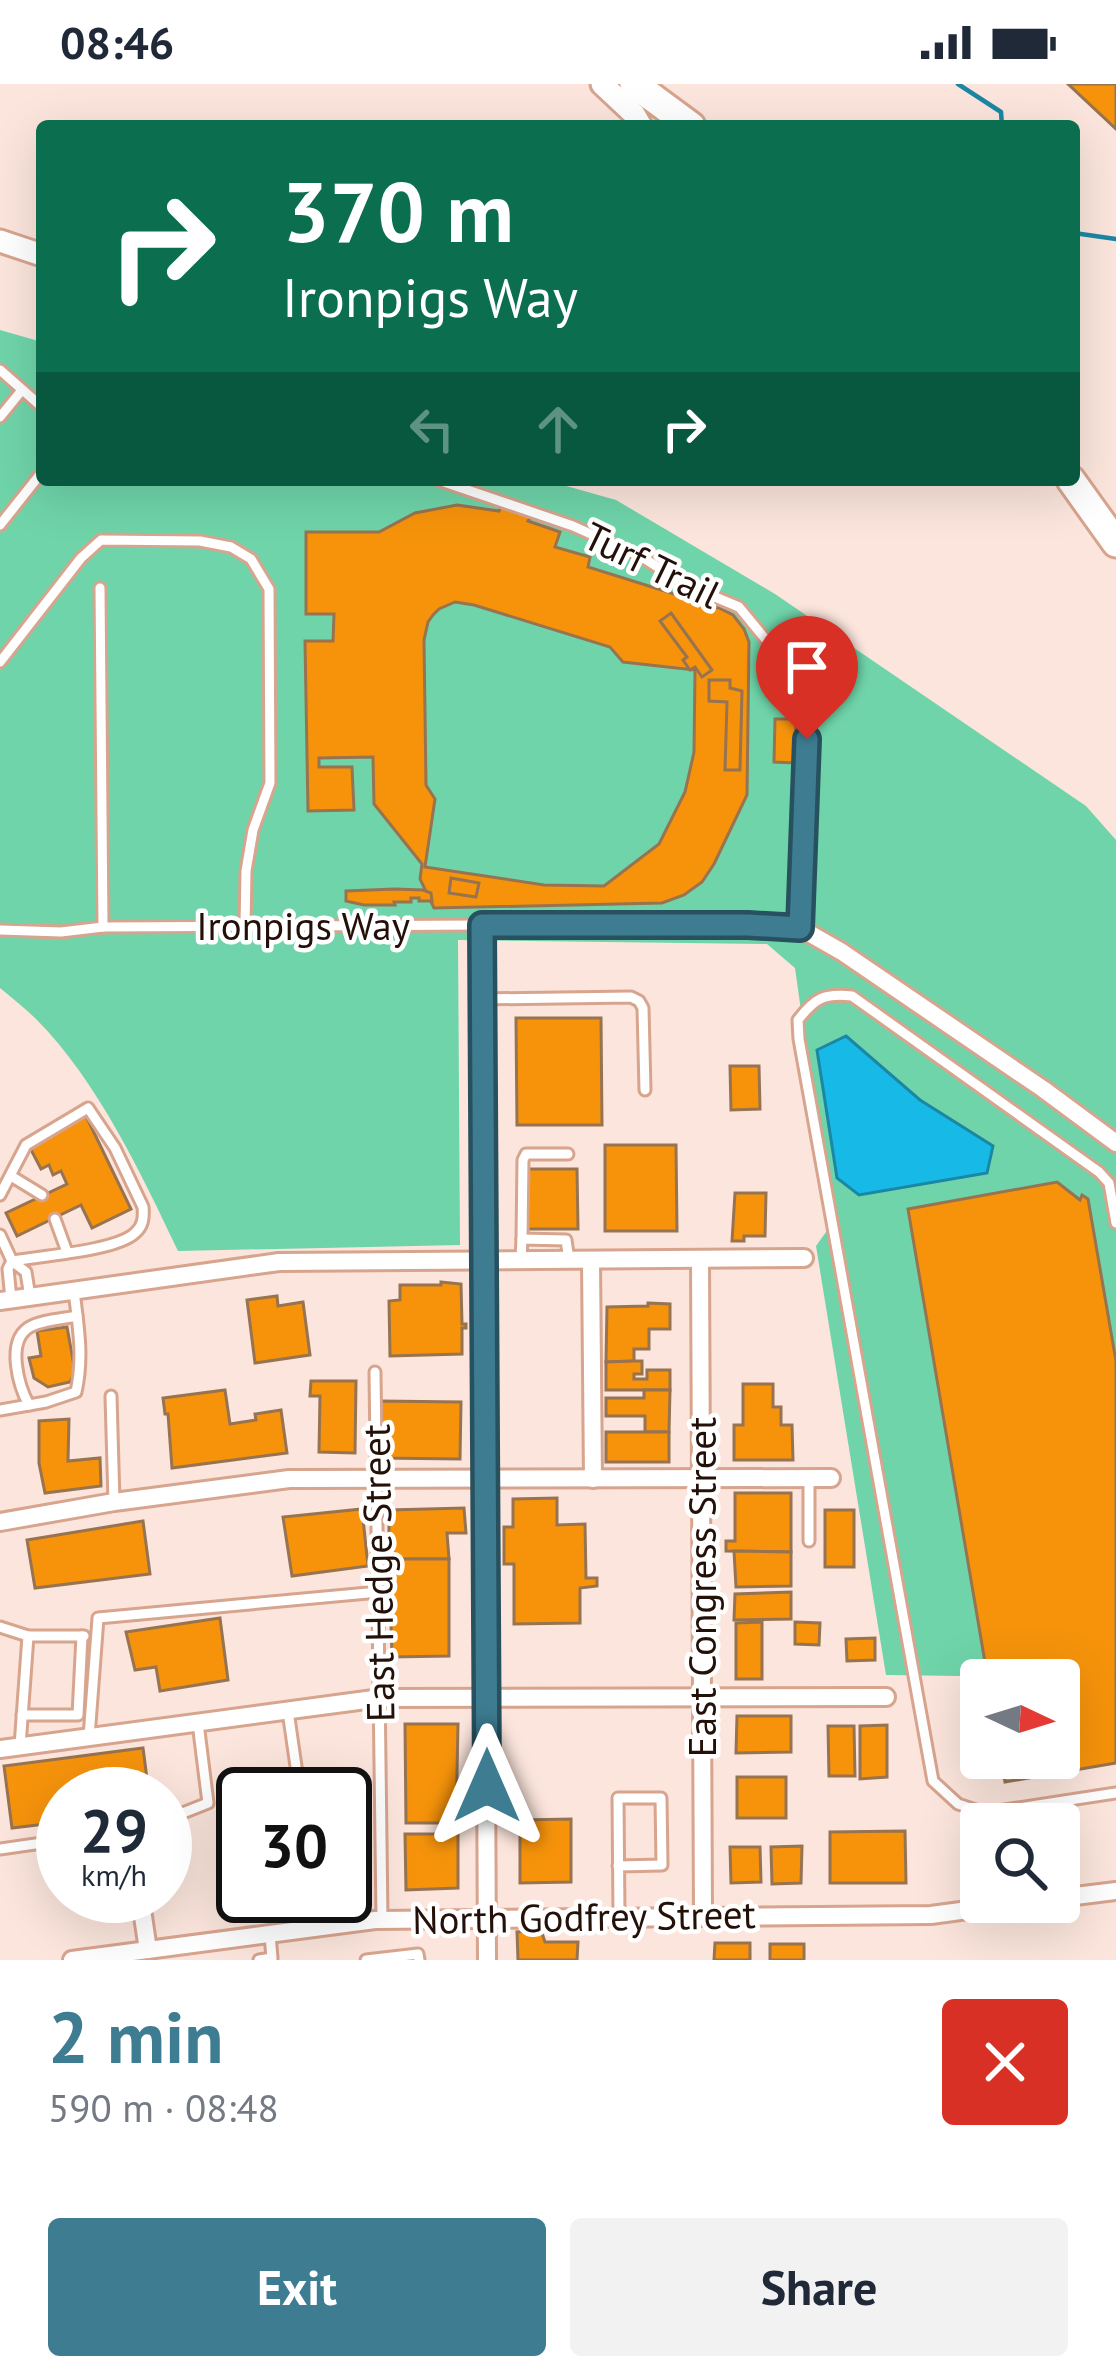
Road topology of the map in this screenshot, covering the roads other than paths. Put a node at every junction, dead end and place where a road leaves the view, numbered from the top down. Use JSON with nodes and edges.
{"nodes":[{"id":1,"x":602,"y":84,"type":"edge"},
{"id":2,"x":634,"y":84,"type":"edge"},
{"id":3,"x":638,"y":120,"type":"edge"},
{"id":4,"x":683,"y":120,"type":"edge"},
{"id":5,"x":0,"y":242,"type":"edge"},
{"id":6,"x":36,"y":253,"type":"edge"},
{"id":7,"x":0,"y":370,"type":"edge"},
{"id":8,"x":22,"y":390,"type":"junction"},
{"id":9,"x":36,"y":402,"type":"edge"},
{"id":10,"x":0,"y":416,"type":"edge"},
{"id":11,"x":36,"y":480,"type":"edge"},
{"id":12,"x":456,"y":486,"type":"edge"},
{"id":13,"x":1075,"y":486,"type":"edge"},
{"id":14,"x":0,"y":525,"type":"edge"},
{"id":15,"x":1116,"y":543,"type":"edge"},
{"id":16,"x":100,"y":588,"type":"dead end"},
{"id":17,"x":0,"y":662,"type":"edge"},
{"id":18,"x":482,"y":925,"type":"junction"},
{"id":19,"x":245,"y":926,"type":"junction"},
{"id":20,"x":104,"y":927,"type":"junction"},
{"id":21,"x":800,"y":928,"type":"junction"},
{"id":22,"x":0,"y":930,"type":"edge"},
{"id":23,"x":481,"y":999,"type":"junction"},
{"id":24,"x":645,"y":1090,"type":"dead end"},
{"id":25,"x":1116,"y":1143,"type":"edge"},
{"id":26,"x":568,"y":1154,"type":"dead end"},
{"id":27,"x":11,"y":1176,"type":"junction"},
{"id":28,"x":0,"y":1195,"type":"edge"},
{"id":29,"x":42,"y":1195,"type":"dead end"},
{"id":30,"x":55,"y":1219,"type":"dead end"},
{"id":31,"x":1116,"y":1222,"type":"edge"},
{"id":32,"x":0,"y":1234,"type":"edge"},
{"id":33,"x":522,"y":1238,"type":"junction"},
{"id":34,"x":67,"y":1252,"type":"junction"},
{"id":35,"x":803,"y":1258,"type":"dead end"},
{"id":36,"x":700,"y":1259,"type":"junction"},
{"id":37,"x":521,"y":1260,"type":"junction"},
{"id":38,"x":569,"y":1260,"type":"junction"},
{"id":39,"x":590,"y":1260,"type":"junction"},
{"id":40,"x":12,"y":1261,"type":"junction"},
{"id":41,"x":484,"y":1261,"type":"junction"},
{"id":42,"x":74,"y":1291,"type":"junction"},
{"id":43,"x":14,"y":1299,"type":"edge"},
{"id":44,"x":77,"y":1316,"type":"junction"},
{"id":45,"x":375,"y":1372,"type":"dead end"},
{"id":46,"x":111,"y":1396,"type":"dead end"},
{"id":47,"x":28,"y":1405,"type":"junction"},
{"id":48,"x":0,"y":1410,"type":"edge"},
{"id":49,"x":809,"y":1478,"type":"junction"},
{"id":50,"x":831,"y":1478,"type":"dead end"},
{"id":51,"x":376,"y":1479,"type":"junction"},
{"id":52,"x":486,"y":1479,"type":"junction"},
{"id":53,"x":593,"y":1479,"type":"junction"},
{"id":54,"x":701,"y":1479,"type":"junction"},
{"id":55,"x":114,"y":1502,"type":"junction"},
{"id":56,"x":0,"y":1522,"type":"edge"},
{"id":57,"x":809,"y":1541,"type":"dead end"},
{"id":58,"x":379,"y":1592,"type":"junction"},
{"id":59,"x":0,"y":1628,"type":"edge"},
{"id":60,"x":28,"y":1636,"type":"junction"},
{"id":61,"x":82,"y":1636,"type":"junction"},
{"id":62,"x":95,"y":1636,"type":"junction"},
{"id":63,"x":703,"y":1697,"type":"junction"},
{"id":64,"x":886,"y":1697,"type":"dead end"},
{"id":65,"x":381,"y":1698,"type":"junction"},
{"id":66,"x":486,"y":1698,"type":"junction"},
{"id":67,"x":288,"y":1711,"type":"junction"},
{"id":68,"x":22,"y":1715,"type":"junction"},
{"id":69,"x":198,"y":1723,"type":"junction"},
{"id":70,"x":89,"y":1737,"type":"junction"},
{"id":71,"x":20,"y":1747,"type":"junction"},
{"id":72,"x":0,"y":1749,"type":"edge"},
{"id":73,"x":296,"y":1767,"type":"edge"},
{"id":74,"x":1116,"y":1792,"type":"edge"},
{"id":75,"x":192,"y":1809,"type":"edge"},
{"id":76,"x":36,"y":1844,"type":"edge"},
{"id":77,"x":0,"y":1849,"type":"edge"},
{"id":78,"x":618,"y":1866,"type":"junction"},
{"id":79,"x":1116,"y":1891,"type":"edge"},
{"id":80,"x":1080,"y":1895,"type":"edge"},
{"id":81,"x":960,"y":1911,"type":"edge"},
{"id":82,"x":703,"y":1915,"type":"junction"},
{"id":83,"x":619,"y":1916,"type":"junction"},
{"id":84,"x":487,"y":1918,"type":"junction"},
{"id":85,"x":382,"y":1919,"type":"junction"},
{"id":86,"x":144,"y":1923,"type":"edge"},
{"id":87,"x":315,"y":1923,"type":"edge"},
{"id":88,"x":316,"y":1928,"type":"junction"},
{"id":89,"x":269,"y":1934,"type":"junction"},
{"id":90,"x":148,"y":1950,"type":"junction"},
{"id":91,"x":181,"y":1952,"type":"edge"},
{"id":92,"x":102,"y":1958,"type":"edge"},
{"id":93,"x":273,"y":1959,"type":"edge"},
{"id":94,"x":72,"y":1960,"type":"edge"},
{"id":95,"x":259,"y":1960,"type":"edge"},
{"id":96,"x":366,"y":1960,"type":"edge"},
{"id":97,"x":418,"y":1960,"type":"edge"},
{"id":98,"x":487,"y":1960,"type":"edge"}],
"edges":[{"from":1,"to":3,"type":"street"},
{"from":2,"to":4,"type":"main road"},
{"from":5,"to":6,"type":"street"},
{"from":7,"to":8,"type":"lane"},
{"from":8,"to":9,"type":"lane"},
{"from":8,"to":10,"type":"lane"},
{"from":11,"to":14,"type":"lane"},
{"from":12,"to":21,"type":"lane","name":"Turf Trail"},
{"from":13,"to":15,"type":"main road"},
{"from":16,"to":20,"type":"lane"},
{"from":17,"to":19,"type":"lane"},
{"from":18,"to":19,"type":"lane","name":"Ironpigs Way"},
{"from":18,"to":21,"type":"street","name":"Ironpigs Way"},
{"from":18,"to":23,"type":"street"},
{"from":19,"to":20,"type":"lane","name":"Ironpigs Way"},
{"from":20,"to":22,"type":"lane","name":"Ironpigs Way"},
{"from":21,"to":25,"type":"street","name":"Ironpigs Way"},
{"from":23,"to":24,"type":"lane"},
{"from":23,"to":41,"type":"street"},
{"from":26,"to":33,"type":"lane"},
{"from":27,"to":28,"type":"lane"},
{"from":27,"to":29,"type":"lane"},
{"from":27,"to":34,"type":"lane"},
{"from":30,"to":34,"type":"lane"},
{"from":31,"to":74,"type":"lane"},
{"from":32,"to":40,"type":"lane"},
{"from":33,"to":37,"type":"lane"},
{"from":33,"to":38,"type":"lane"},
{"from":34,"to":40,"type":"lane"},
{"from":35,"to":36,"type":"street"},
{"from":36,"to":39,"type":"street"},
{"from":36,"to":54,"type":"street","name":"East Congress Street"},
{"from":37,"to":38,"type":"street"},
{"from":37,"to":41,"type":"street"},
{"from":38,"to":39,"type":"street"},
{"from":39,"to":53,"type":"street"},
{"from":40,"to":43,"type":"lane"},
{"from":40,"to":43,"type":"lane"},
{"from":41,"to":42,"type":"street"},
{"from":41,"to":52,"type":"street"},
{"from":42,"to":43,"type":"street"},
{"from":42,"to":44,"type":"lane"},
{"from":44,"to":47,"type":"lane"},
{"from":44,"to":47,"type":"lane"},
{"from":45,"to":51,"type":"lane","name":"East Hedge Street"},
{"from":46,"to":55,"type":"lane"},
{"from":47,"to":48,"type":"lane"},
{"from":49,"to":50,"type":"street"},
{"from":49,"to":54,"type":"street"},
{"from":49,"to":57,"type":"lane"},
{"from":51,"to":52,"type":"street"},
{"from":51,"to":55,"type":"street"},
{"from":51,"to":58,"type":"lane","name":"East Hedge Street"},
{"from":52,"to":53,"type":"street"},
{"from":52,"to":66,"type":"street"},
{"from":53,"to":54,"type":"street"},
{"from":54,"to":63,"type":"street","name":"East Congress Street"},
{"from":55,"to":56,"type":"street"},
{"from":58,"to":62,"type":"lane"},
{"from":58,"to":65,"type":"lane","name":"East Hedge Street"},
{"from":59,"to":60,"type":"lane"},
{"from":60,"to":61,"type":"lane"},
{"from":60,"to":68,"type":"lane"},
{"from":61,"to":62,"type":"lane"},
{"from":61,"to":68,"type":"lane"},
{"from":62,"to":70,"type":"lane"},
{"from":63,"to":64,"type":"street"},
{"from":63,"to":66,"type":"street"},
{"from":63,"to":82,"type":"street","name":"East Congress Street"},
{"from":65,"to":66,"type":"street"},
{"from":65,"to":67,"type":"street"},
{"from":65,"to":85,"type":"lane","name":"East Hedge Street"},
{"from":66,"to":84,"type":"street"},
{"from":67,"to":69,"type":"street"},
{"from":67,"to":73,"type":"lane"},
{"from":68,"to":71,"type":"lane"},
{"from":69,"to":70,"type":"street"},
{"from":69,"to":75,"type":"lane"},
{"from":70,"to":71,"type":"street"},
{"from":71,"to":72,"type":"street"},
{"from":76,"to":77,"type":"lane"},
{"from":78,"to":78,"type":"lane"},
{"from":78,"to":83,"type":"lane"},
{"from":79,"to":80,"type":"street"},
{"from":81,"to":82,"type":"street","name":"North Godfrey Street"},
{"from":82,"to":83,"type":"street","name":"North Godfrey Street"},
{"from":83,"to":84,"type":"street","name":"North Godfrey Street"},
{"from":84,"to":85,"type":"street","name":"North Godfrey Street"},
{"from":84,"to":98,"type":"street"},
{"from":85,"to":88,"type":"street","name":"North Godfrey Street"},
{"from":86,"to":90,"type":"street"},
{"from":87,"to":88,"type":"lane"},
{"from":88,"to":89,"type":"street","name":"North Godfrey Street"},
{"from":89,"to":91,"type":"street","name":"North Godfrey Street"},
{"from":89,"to":93,"type":"lane"},
{"from":90,"to":91,"type":"street","name":"North Godfrey Street"},
{"from":90,"to":92,"type":"street","name":"North Godfrey Street"},
{"from":92,"to":94,"type":"street","name":"North Godfrey Street"},
{"from":93,"to":95,"type":"lane"},
{"from":96,"to":97,"type":"lane"}]}
